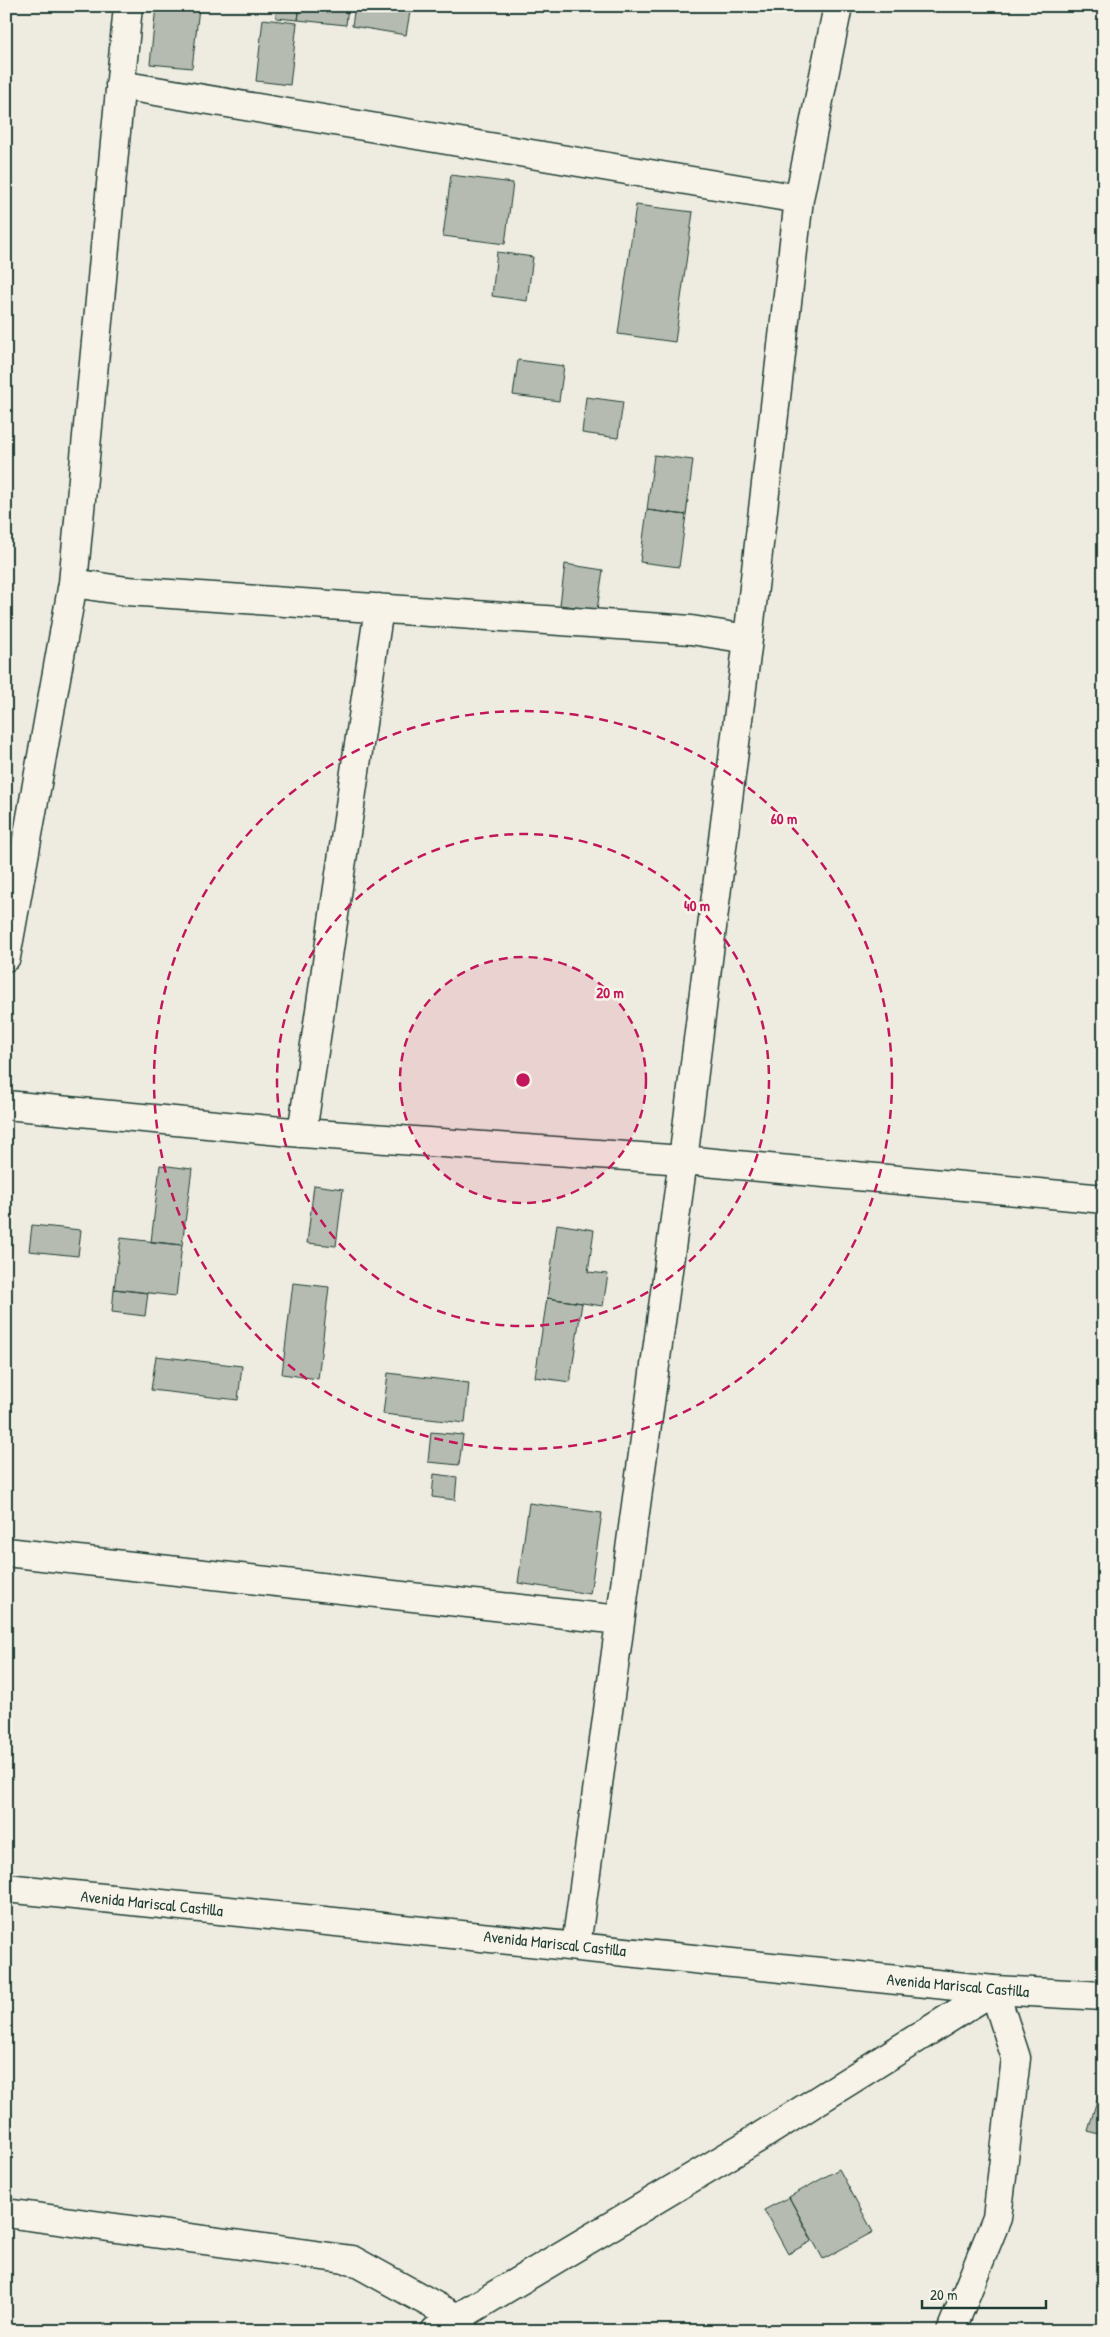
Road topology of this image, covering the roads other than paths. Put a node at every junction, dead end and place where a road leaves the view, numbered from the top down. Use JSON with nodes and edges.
{"nodes":[{"id":1,"x":128,"y":6,"type":"edge"},
{"id":2,"x":838,"y":6,"type":"edge"},
{"id":3,"x":120,"y":84,"type":"junction"},
{"id":4,"x":799,"y":199,"type":"junction"},
{"id":5,"x":73,"y":583,"type":"junction"},
{"id":6,"x":379,"y":608,"type":"junction"},
{"id":7,"x":748,"y":639,"type":"junction"},
{"id":8,"x":6,"y":957,"type":"edge"},
{"id":9,"x":6,"y":1105,"type":"edge"},
{"id":10,"x":302,"y":1133,"type":"junction"},
{"id":11,"x":683,"y":1160,"type":"junction"},
{"id":12,"x":1104,"y":1199,"type":"edge"},
{"id":13,"x":6,"y":1552,"type":"edge"},
{"id":14,"x":620,"y":1620,"type":"junction"},
{"id":15,"x":6,"y":1888,"type":"edge"},
{"id":16,"x":576,"y":1946,"type":"junction"},
{"id":17,"x":994,"y":1990,"type":"junction"},
{"id":18,"x":1104,"y":1996,"type":"edge"},
{"id":19,"x":6,"y":2212,"type":"edge"},
{"id":20,"x":452,"y":2327,"type":"edge"},
{"id":21,"x":951,"y":2331,"type":"edge"}],
"edges":[{"from":1,"to":3,"type":"street"},
{"from":2,"to":4,"type":"street"},
{"from":3,"to":4,"type":"street"},
{"from":3,"to":5,"type":"street"},
{"from":4,"to":7,"type":"street"},
{"from":5,"to":6,"type":"street"},
{"from":5,"to":8,"type":"street"},
{"from":6,"to":7,"type":"street"},
{"from":6,"to":10,"type":"street"},
{"from":7,"to":11,"type":"street"},
{"from":9,"to":10,"type":"street"},
{"from":10,"to":11,"type":"street"},
{"from":11,"to":12,"type":"street"},
{"from":11,"to":14,"type":"street"},
{"from":13,"to":14,"type":"street"},
{"from":14,"to":16,"type":"street"},
{"from":15,"to":16,"type":"street","name":"Avenida Mariscal Castilla"},
{"from":16,"to":17,"type":"street","name":"Avenida Mariscal Castilla"},
{"from":17,"to":18,"type":"street","name":"Avenida Mariscal Castilla"},
{"from":17,"to":20,"type":"street"},
{"from":17,"to":21,"type":"street"},
{"from":19,"to":20,"type":"street"}]}
